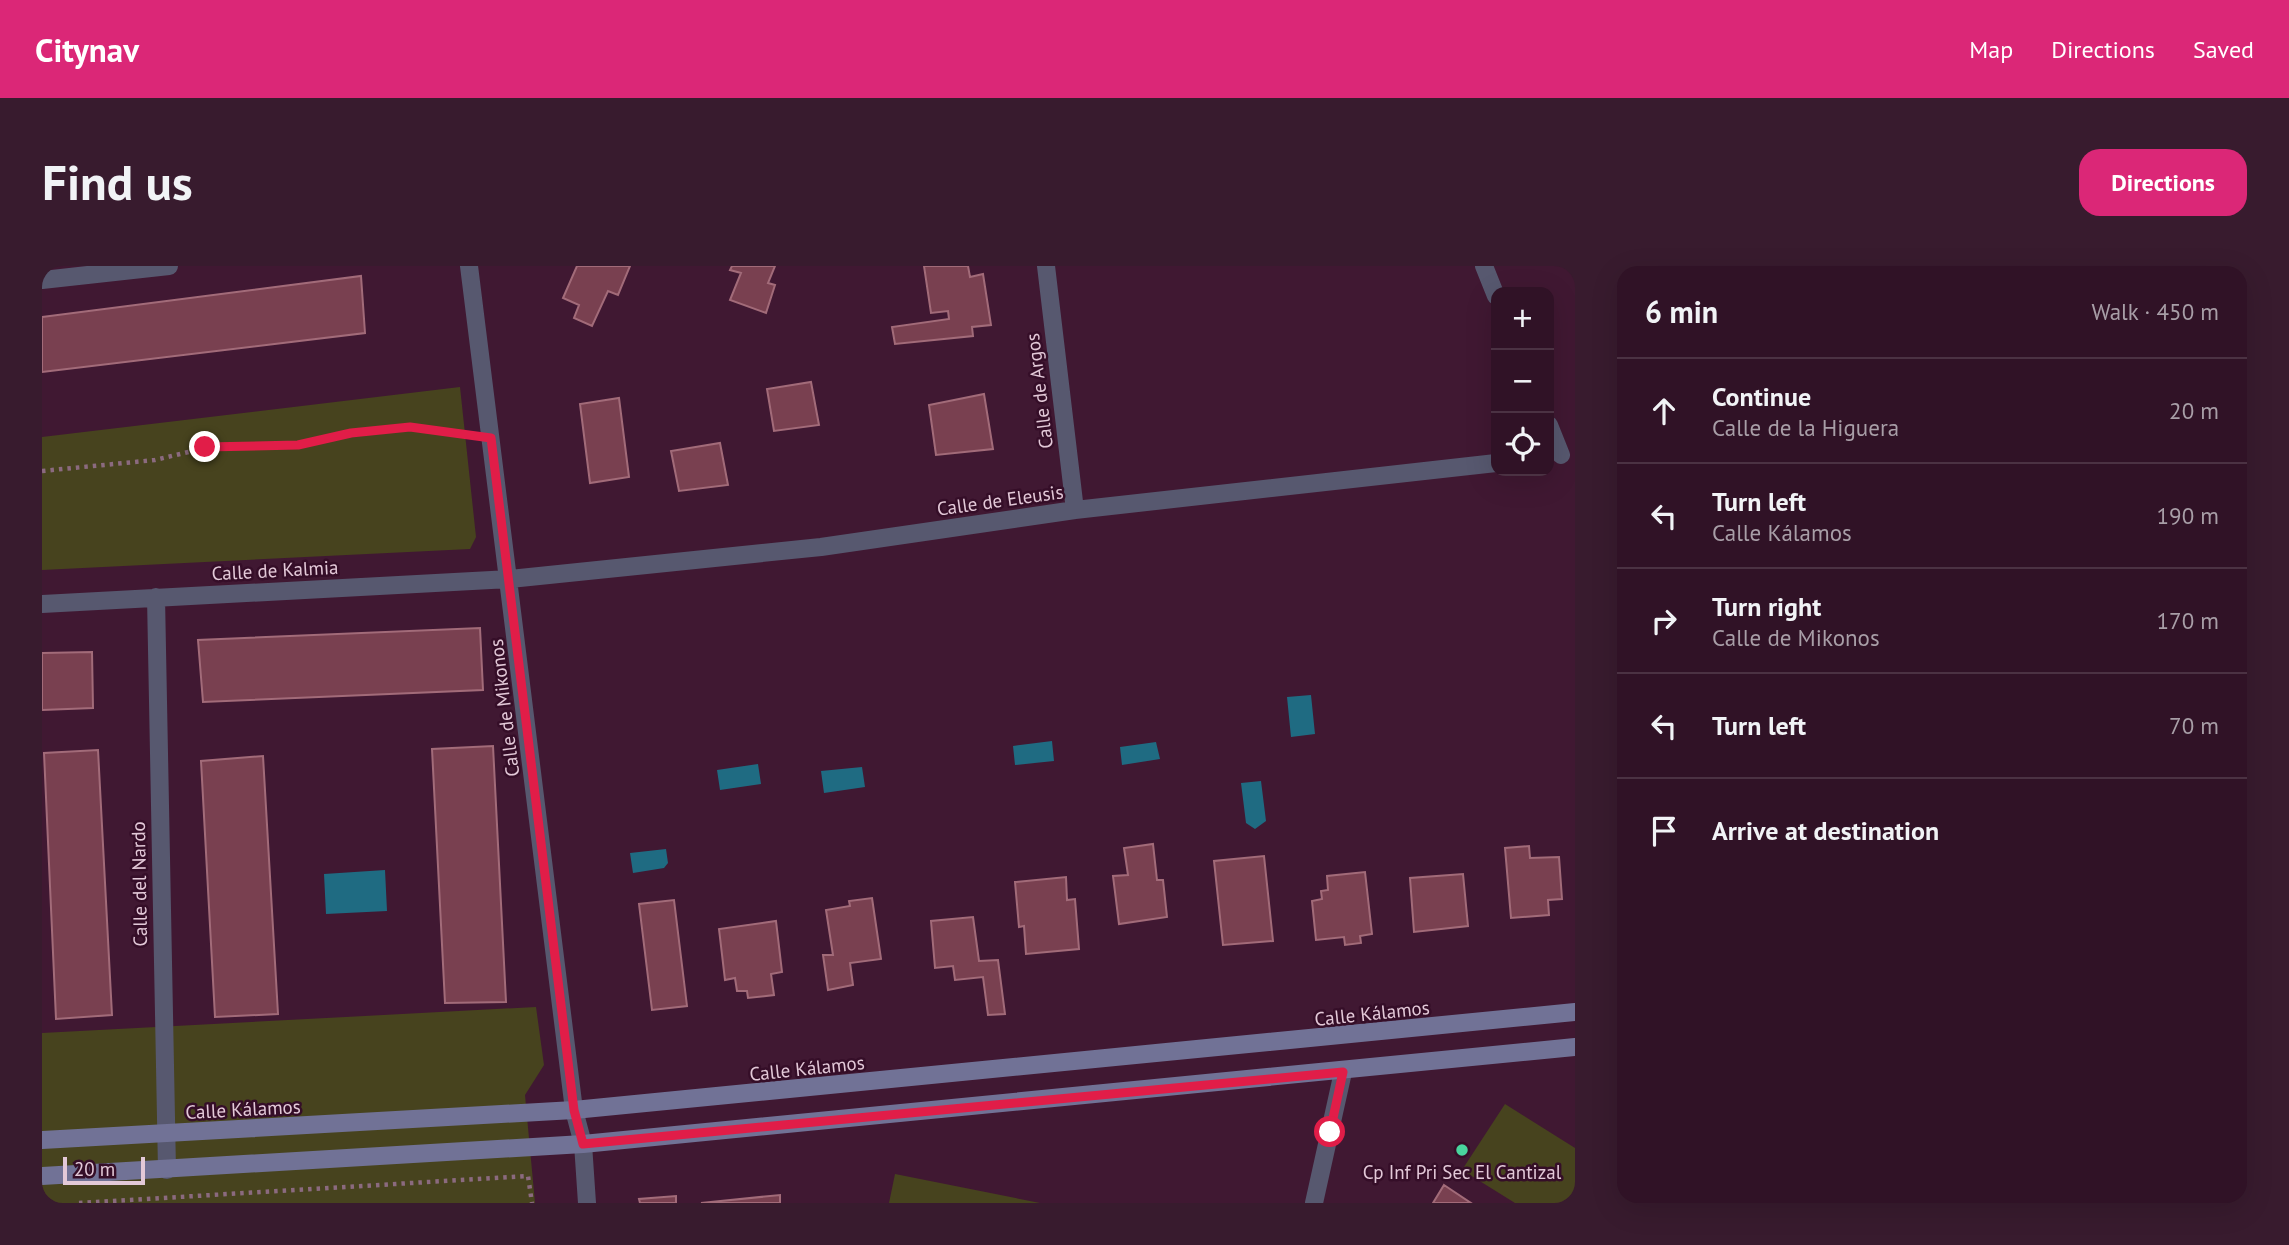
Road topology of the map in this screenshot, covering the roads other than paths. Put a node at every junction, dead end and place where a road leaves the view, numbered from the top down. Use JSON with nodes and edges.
{"nodes":[{"id":1,"x":169,"y":266,"type":"edge"},
{"id":2,"x":468,"y":266,"type":"edge"},
{"id":3,"x":1046,"y":266,"type":"edge"},
{"id":4,"x":1484,"y":266,"type":"edge"},
{"id":5,"x":42,"y":280,"type":"edge"},
{"id":6,"x":1492,"y":287,"type":"edge"},
{"id":7,"x":1554,"y":436,"type":"edge"},
{"id":8,"x":1562,"y":454,"type":"edge"},
{"id":9,"x":1491,"y":464,"type":"edge"},
{"id":10,"x":1075,"y":510,"type":"junction"},
{"id":11,"x":510,"y":579,"type":"junction"},
{"id":12,"x":156,"y":597,"type":"junction"},
{"id":13,"x":42,"y":604,"type":"edge"},
{"id":14,"x":1575,"y":1012,"type":"edge"},
{"id":15,"x":1575,"y":1048,"type":"edge"},
{"id":16,"x":1343,"y":1072,"type":"junction"},
{"id":17,"x":574,"y":1110,"type":"junction"},
{"id":18,"x":164,"y":1134,"type":"junction"},
{"id":19,"x":42,"y":1140,"type":"edge"},
{"id":20,"x":583,"y":1144,"type":"junction"},
{"id":21,"x":167,"y":1170,"type":"junction"},
{"id":22,"x":42,"y":1176,"type":"edge"},
{"id":23,"x":587,"y":1203,"type":"edge"},
{"id":24,"x":1314,"y":1203,"type":"edge"}],
"edges":[{"from":1,"to":5,"type":"street"},
{"from":2,"to":11,"type":"street","name":"Calle de Mikonos"},
{"from":3,"to":10,"type":"street","name":"Calle de Argos"},
{"from":4,"to":6,"type":"street"},
{"from":7,"to":8,"type":"street"},
{"from":9,"to":10,"type":"street","name":"Calle de Eleusis"},
{"from":10,"to":11,"type":"street","name":"Calle de Eleusis"},
{"from":11,"to":12,"type":"street","name":"Calle de Kalmia"},
{"from":11,"to":17,"type":"street","name":"Calle de Mikonos"},
{"from":12,"to":13,"type":"street","name":"Calle de Kalmia"},
{"from":12,"to":18,"type":"street","name":"Calle del Nardo"},
{"from":14,"to":17,"type":"main road","name":"Calle Kálamos"},
{"from":15,"to":16,"type":"main road"},
{"from":16,"to":20,"type":"main road"},
{"from":16,"to":24,"type":"street"},
{"from":17,"to":18,"type":"main road","name":"Calle Kálamos"},
{"from":17,"to":20,"type":"street","name":"Calle de Mikonos"},
{"from":18,"to":19,"type":"main road","name":"Calle Kálamos"},
{"from":18,"to":21,"type":"street","name":"Calle del Nardo"},
{"from":20,"to":21,"type":"main road"},
{"from":20,"to":23,"type":"street","name":"Calle de Mikonos"},
{"from":21,"to":22,"type":"main road"}]}
